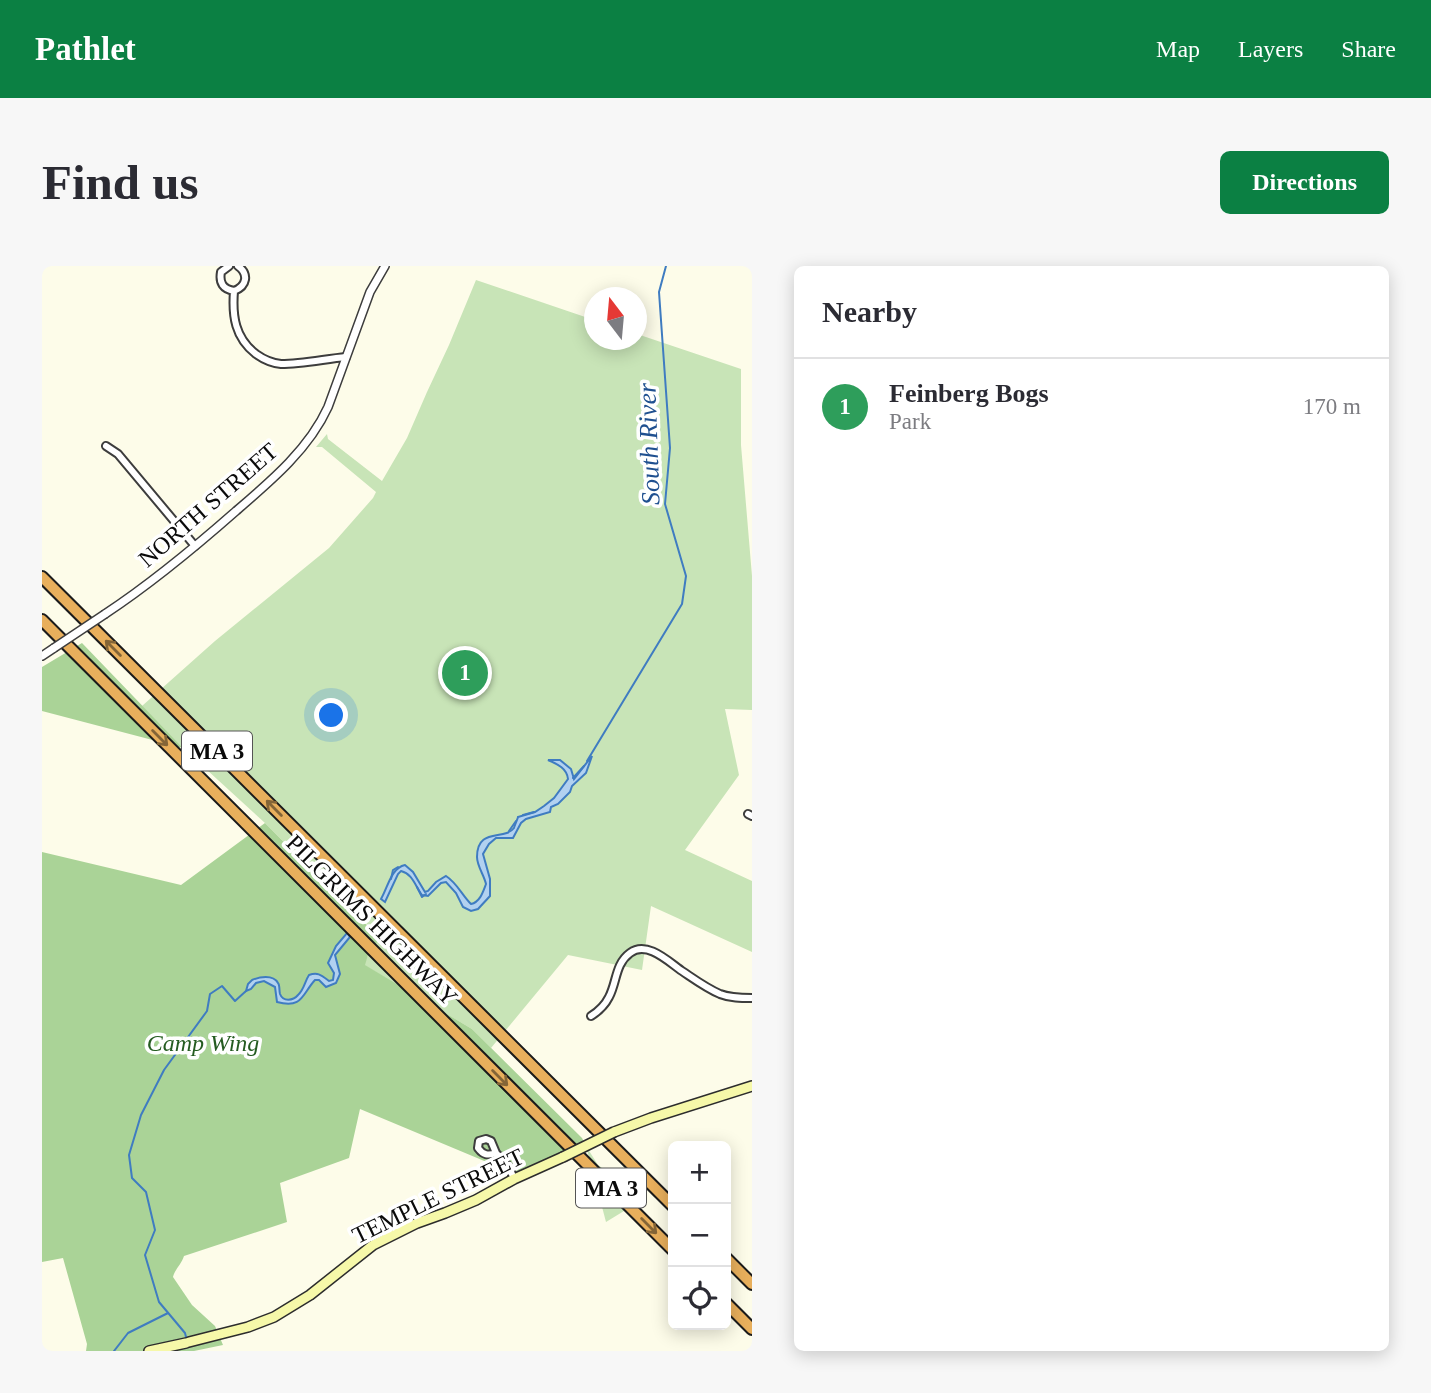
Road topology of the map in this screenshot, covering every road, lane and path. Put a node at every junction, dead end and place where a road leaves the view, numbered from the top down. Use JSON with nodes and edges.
{"nodes":[{"id":1,"x":229,"y":266,"type":"edge"},
{"id":2,"x":237,"y":266,"type":"edge"},
{"id":3,"x":385,"y":266,"type":"edge"},
{"id":4,"x":234,"y":291,"type":"junction"},
{"id":5,"x":346,"y":357,"type":"junction"},
{"id":6,"x":106,"y":446,"type":"dead end"},
{"id":7,"x":195,"y":546,"type":"junction"},
{"id":8,"x":42,"y":577,"type":"edge"},
{"id":9,"x":42,"y":620,"type":"edge"},
{"id":10,"x":42,"y":656,"type":"edge"},
{"id":11,"x":752,"y":998,"type":"edge"},
{"id":12,"x":591,"y":1016,"type":"dead end"},
{"id":13,"x":752,"y":1086,"type":"edge"},
{"id":14,"x":496,"y":1153,"type":"dead end"},
{"id":15,"x":514,"y":1179,"type":"junction"},
{"id":16,"x":671,"y":1204,"type":"edge"},
{"id":17,"x":668,"y":1245,"type":"edge"},
{"id":18,"x":731,"y":1263,"type":"edge"},
{"id":19,"x":752,"y":1284,"type":"edge"},
{"id":20,"x":731,"y":1308,"type":"edge"},
{"id":21,"x":752,"y":1329,"type":"edge"},
{"id":22,"x":149,"y":1351,"type":"edge"}],
"edges":[{"from":1,"to":4,"type":"street"},
{"from":2,"to":4,"type":"street"},
{"from":3,"to":5,"type":"street","name":"NORTH STREET"},
{"from":4,"to":5,"type":"street"},
{"from":5,"to":7,"type":"street","name":"NORTH STREET"},
{"from":6,"to":7,"type":"street"},
{"from":7,"to":10,"type":"street","name":"NORTH STREET","bridge":true},
{"from":16,"to":8,"type":"highway","name":"PILGRIMS HIGHWAY","number":"MA 3","one_way":true},
{"from":9,"to":17,"type":"highway","name":"PILGRIMS HIGHWAY","number":"MA 3","one_way":true},
{"from":11,"to":12,"type":"street"},
{"from":13,"to":15,"type":"main road","name":"TEMPLE STREET","bridge":true},
{"from":14,"to":15,"type":"street"},
{"from":15,"to":22,"type":"main road","name":"TEMPLE STREET"},
{"from":18,"to":19,"type":"highway"},
{"from":20,"to":21,"type":"highway"}]}
